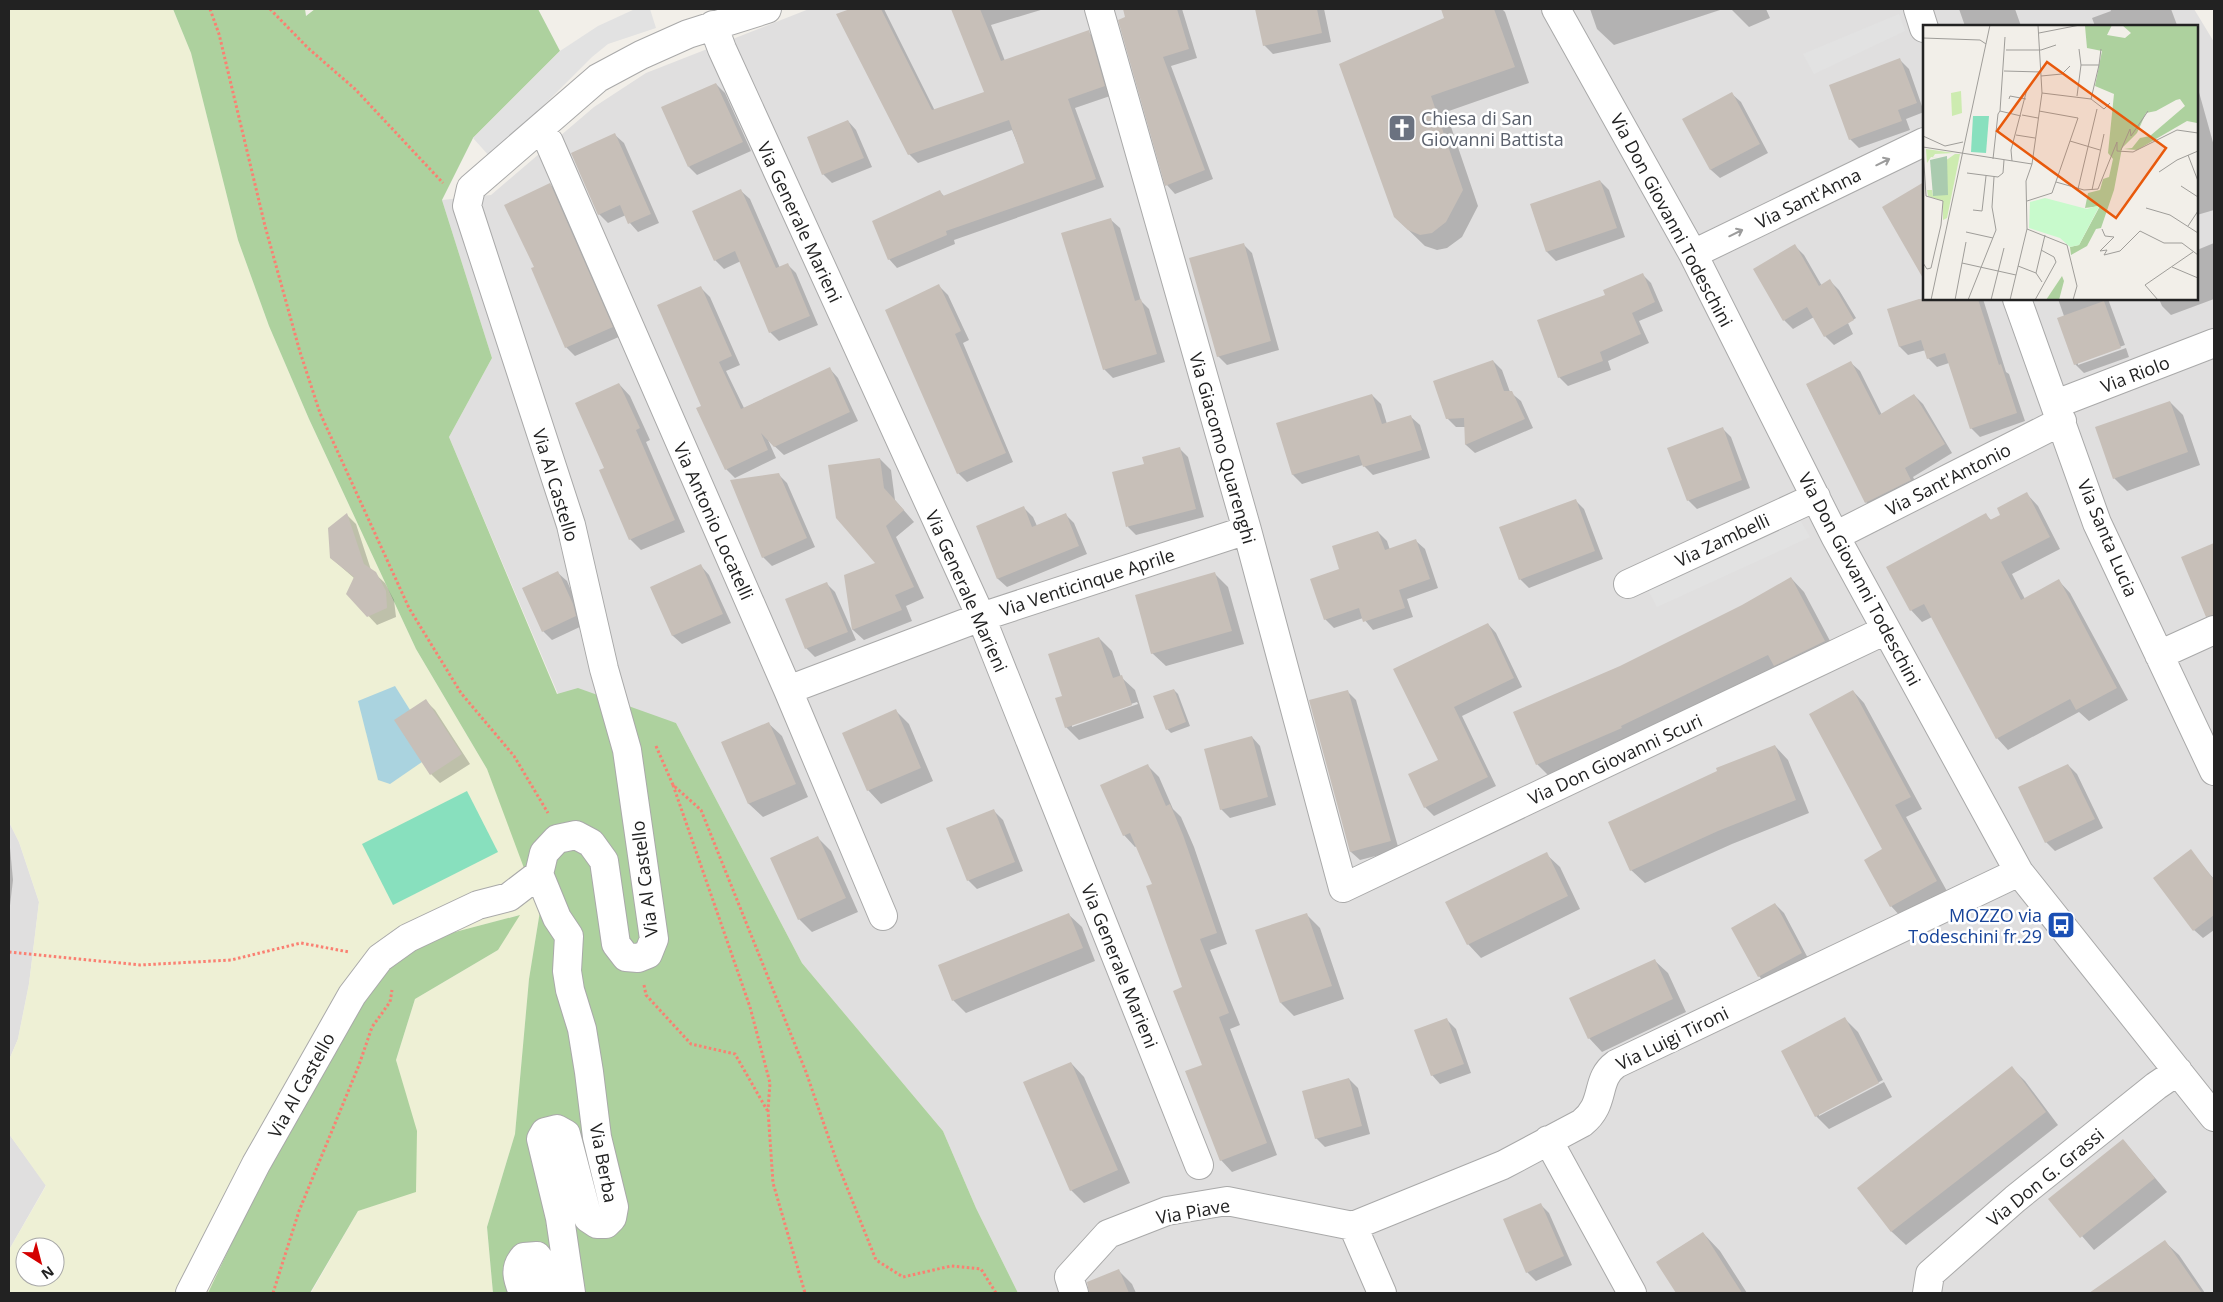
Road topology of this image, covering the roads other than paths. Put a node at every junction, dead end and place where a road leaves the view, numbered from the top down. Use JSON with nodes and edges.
{"nodes":[{"id":1,"x":767,"y":9,"type":"edge"},
{"id":2,"x":1099,"y":9,"type":"edge"},
{"id":3,"x":1556,"y":9,"type":"edge"},
{"id":4,"x":1918,"y":9,"type":"edge"},
{"id":5,"x":714,"y":25,"type":"junction"},
{"id":6,"x":1923,"y":25,"type":"edge"},
{"id":7,"x":540,"y":130,"type":"junction"},
{"id":8,"x":1923,"y":142,"type":"edge"},
{"id":9,"x":1692,"y":254,"type":"junction"},
{"id":10,"x":2017,"y":300,"type":"edge"},
{"id":11,"x":2214,"y":343,"type":"edge"},
{"id":12,"x":2059,"y":413,"type":"junction"},
{"id":13,"x":1816,"y":497,"type":"junction"},
{"id":14,"x":1247,"y":530,"type":"junction"},
{"id":15,"x":1835,"y":536,"type":"junction"},
{"id":16,"x":1628,"y":584,"type":"dead end"},
{"id":17,"x":981,"y":617,"type":"junction"},
{"id":18,"x":1886,"y":630,"type":"junction"},
{"id":19,"x":2214,"y":630,"type":"edge"},
{"id":20,"x":2159,"y":655,"type":"junction"},
{"id":21,"x":788,"y":690,"type":"junction"},
{"id":22,"x":2214,"y":771,"type":"edge"},
{"id":23,"x":2018,"y":872,"type":"junction"},
{"id":24,"x":539,"y":874,"type":"junction"},
{"id":25,"x":1343,"y":888,"type":"joint"},
{"id":26,"x":883,"y":916,"type":"dead end"},
{"id":27,"x":2178,"y":1071,"type":"junction"},
{"id":28,"x":2212,"y":1111,"type":"edge"},
{"id":29,"x":1548,"y":1140,"type":"junction"},
{"id":30,"x":1199,"y":1165,"type":"dead end"},
{"id":31,"x":1353,"y":1226,"type":"junction"},
{"id":32,"x":190,"y":1293,"type":"edge"},
{"id":33,"x":523,"y":1293,"type":"edge"},
{"id":34,"x":546,"y":1293,"type":"edge"},
{"id":35,"x":571,"y":1293,"type":"edge"},
{"id":36,"x":1074,"y":1293,"type":"edge"},
{"id":37,"x":1382,"y":1293,"type":"edge"},
{"id":38,"x":1632,"y":1293,"type":"edge"},
{"id":39,"x":1927,"y":1293,"type":"edge"}],
"edges":[{"from":1,"to":5,"type":"street"},
{"from":2,"to":14,"type":"street","name":"Via Giacomo Quarenghi"},
{"from":3,"to":9,"type":"street","name":"Via Don Giovanni Todeschini"},
{"from":4,"to":6,"type":"street"},
{"from":5,"to":7,"type":"street"},
{"from":5,"to":17,"type":"street","name":"Via Generale Marieni"},
{"from":7,"to":21,"type":"street","name":"Via Antonio Locatelli"},
{"from":7,"to":24,"type":"street","name":"Via Al Castello"},
{"from":9,"to":8,"type":"street","name":"Via Sant'Anna","one_way":true},
{"from":9,"to":13,"type":"street","name":"Via Don Giovanni Todeschini"},
{"from":10,"to":12,"type":"street","name":"Via Santa Lucia"},
{"from":11,"to":12,"type":"street","name":"Via Riolo"},
{"from":12,"to":15,"type":"street","name":"Via Sant'Antonio"},
{"from":12,"to":20,"type":"street","name":"Via Santa Lucia"},
{"from":13,"to":15,"type":"street","name":"Via Don Giovanni Todeschini"},
{"from":13,"to":16,"type":"street","name":"Via Zambelli"},
{"from":14,"to":17,"type":"street","name":"Via Venticinque Aprile"},
{"from":14,"to":25,"type":"street","name":"Via Giacomo Quarenghi"},
{"from":15,"to":18,"type":"street","name":"Via Don Giovanni Todeschini"},
{"from":17,"to":21,"type":"street","name":"Via Venticinque Aprile"},
{"from":17,"to":30,"type":"street","name":"Via Generale Marieni"},
{"from":18,"to":23,"type":"street","name":"Via Don Giovanni Todeschini"},
{"from":18,"to":25,"type":"street","name":"Via Don Giovanni Scuri"},
{"from":19,"to":20,"type":"street"},
{"from":20,"to":22,"type":"street","name":"Via Santa Lucia"},
{"from":21,"to":26,"type":"street","name":"Via Antonio Locatelli"},
{"from":23,"to":27,"type":"street","name":"Via Don Giovanni Todeschini"},
{"from":23,"to":29,"type":"street","name":"Via Luigi Tironi"},
{"from":24,"to":32,"type":"street","name":"Via Al Castello"},
{"from":24,"to":35,"type":"street","name":"Via Berba"},
{"from":27,"to":28,"type":"street","name":"Via Don Giovanni Todeschini"},
{"from":27,"to":39,"type":"street","name":"Via Don G. Grassi"},
{"from":29,"to":31,"type":"street","name":"Via Luigi Tironi"},
{"from":29,"to":38,"type":"street"},
{"from":31,"to":36,"type":"street","name":"Via Piave"},
{"from":31,"to":37,"type":"street"},
{"from":33,"to":34,"type":"street"}]}
